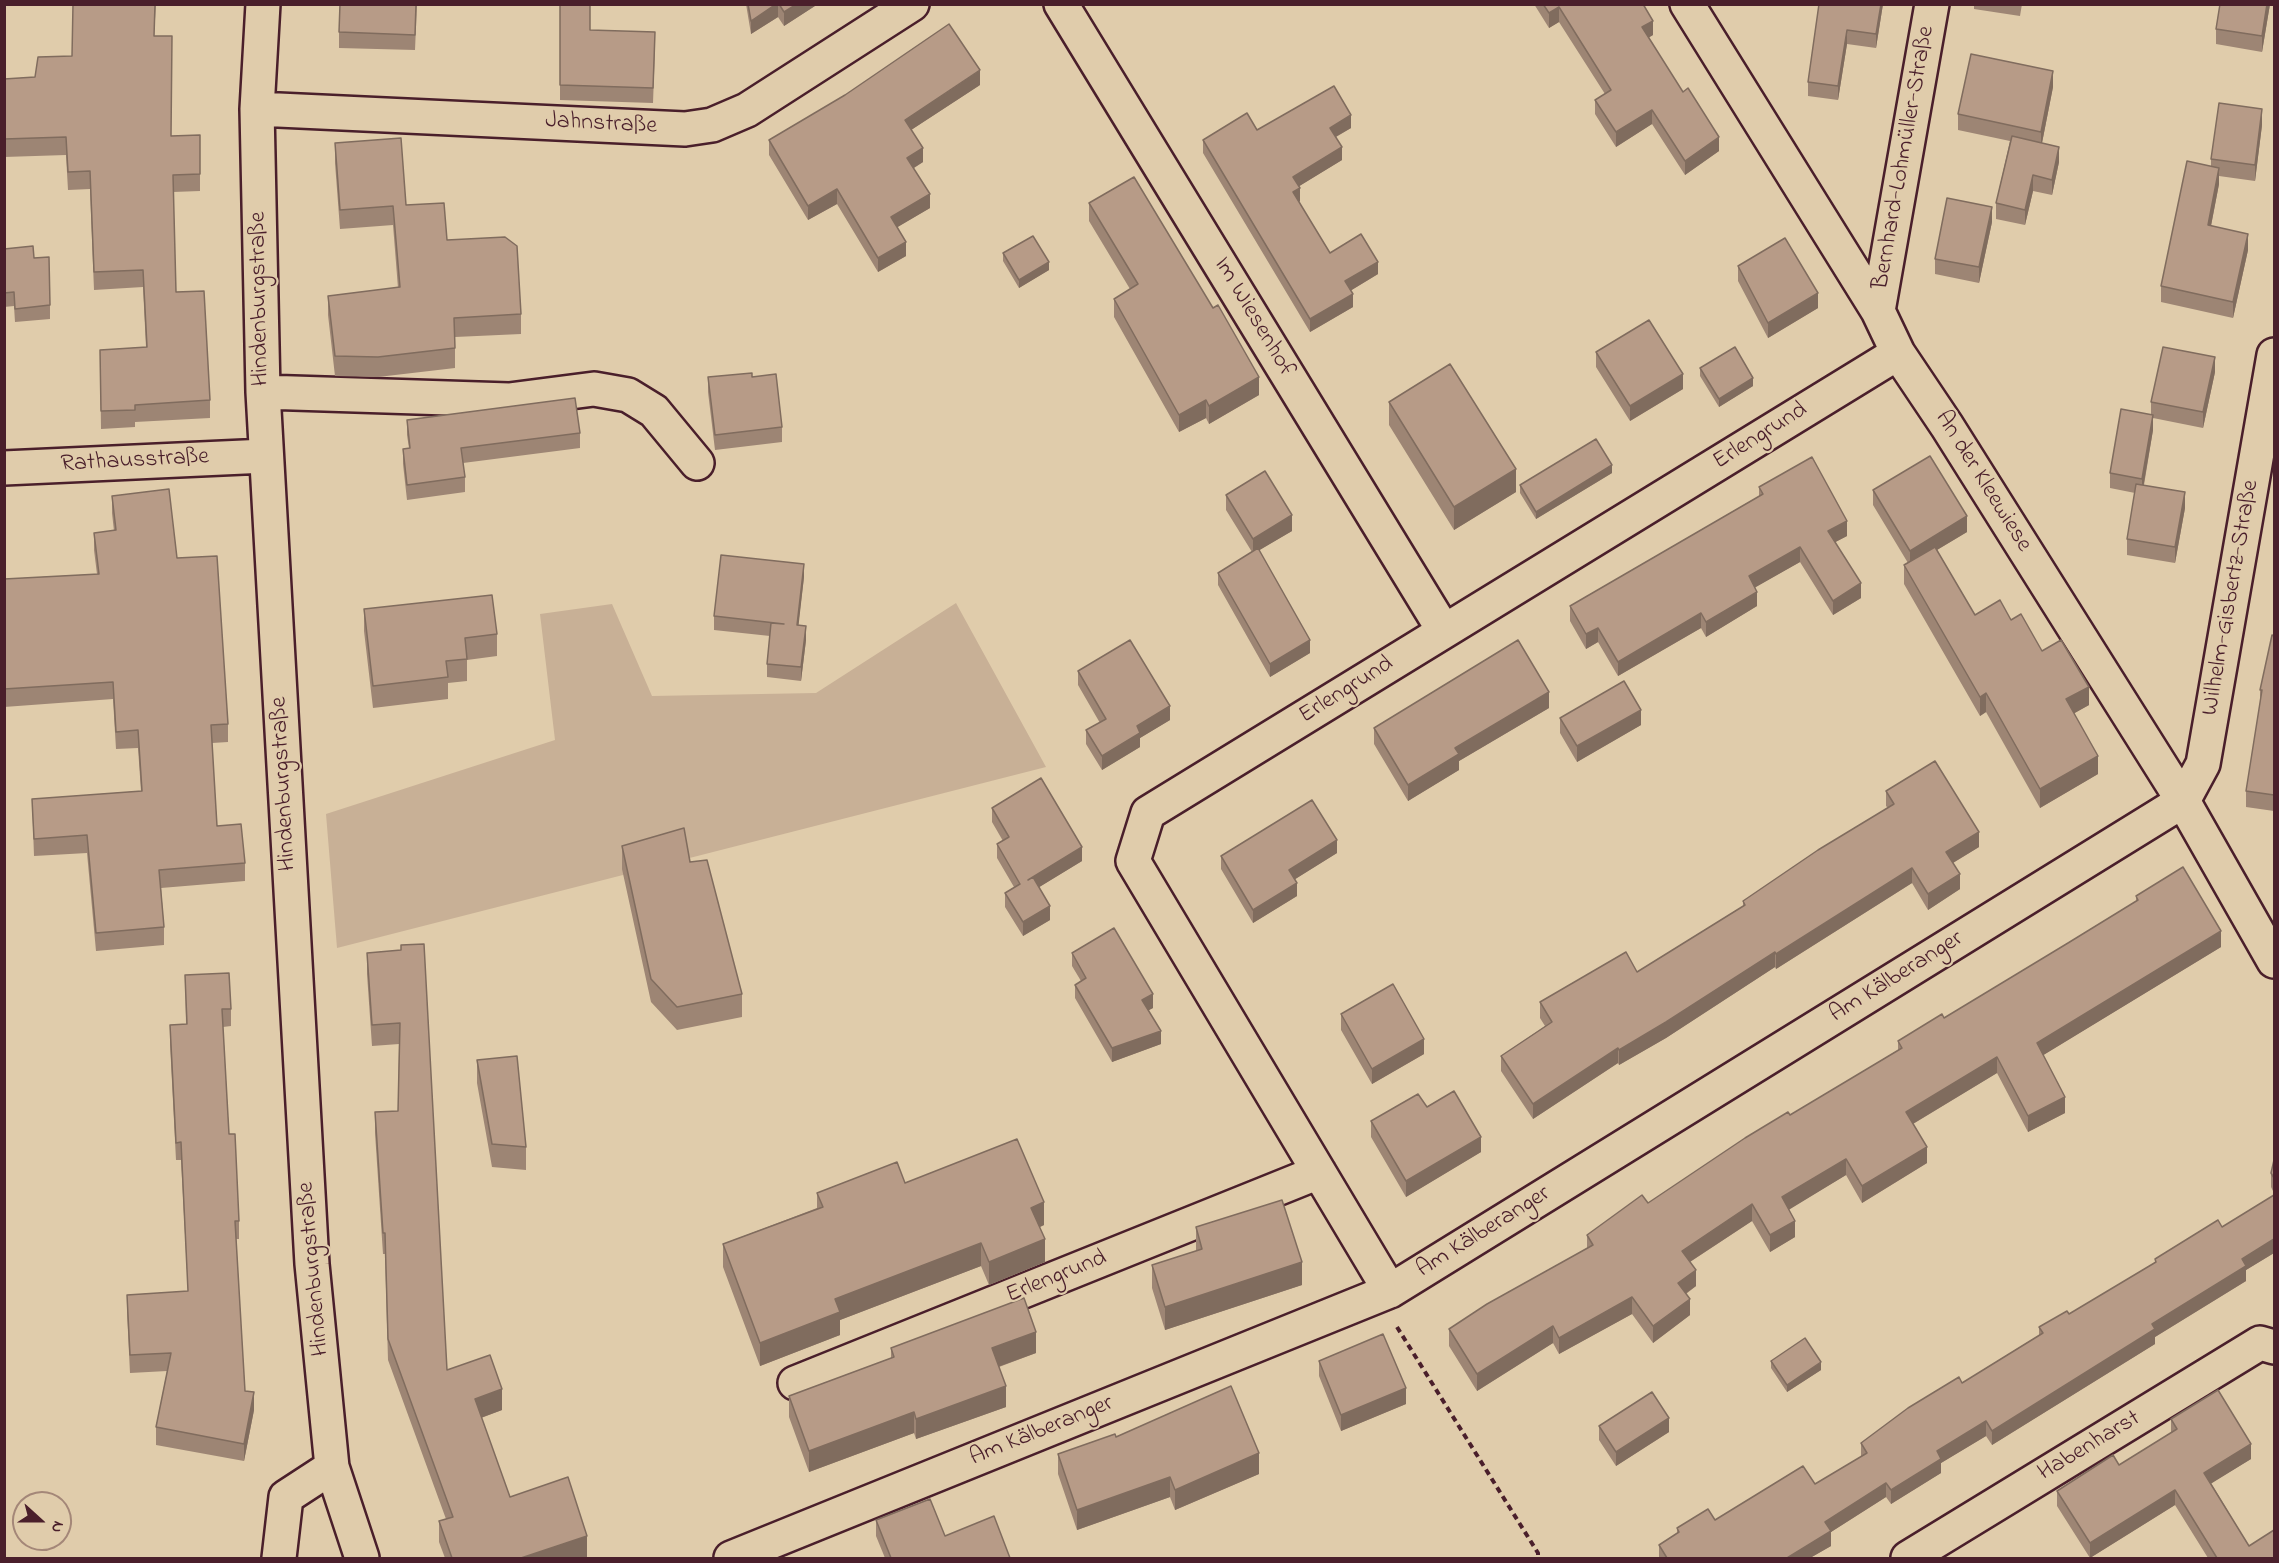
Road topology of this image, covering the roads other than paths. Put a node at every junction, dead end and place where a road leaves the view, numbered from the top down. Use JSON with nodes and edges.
{"nodes":[{"id":1,"x":263,"y":4,"type":"edge"},
{"id":2,"x":912,"y":4,"type":"edge"},
{"id":3,"x":1061,"y":4,"type":"edge"},
{"id":4,"x":1687,"y":4,"type":"edge"},
{"id":5,"x":1932,"y":4,"type":"edge"},
{"id":6,"x":257,"y":109,"type":"junction"},
{"id":7,"x":1878,"y":311,"type":"junction"},
{"id":8,"x":1898,"y":353,"type":"junction"},
{"id":9,"x":2274,"y":355,"type":"edge"},
{"id":10,"x":263,"y":392,"type":"junction"},
{"id":11,"x":266,"y":456,"type":"junction"},
{"id":12,"x":697,"y":463,"type":"dead end"},
{"id":13,"x":4,"y":468,"type":"edge"},
{"id":14,"x":1444,"y":631,"type":"junction"},
{"id":15,"x":2183,"y":801,"type":"junction"},
{"id":16,"x":2274,"y":962,"type":"edge"},
{"id":17,"x":1319,"y":1172,"type":"junction"},
{"id":18,"x":1384,"y":1293,"type":"junction"},
{"id":19,"x":2274,"y":1347,"type":"edge"},
{"id":20,"x":795,"y":1383,"type":"dead end"},
{"id":21,"x":332,"y":1467,"type":"junction"},
{"id":22,"x":279,"y":1558,"type":"edge"},
{"id":23,"x":362,"y":1558,"type":"edge"},
{"id":24,"x":731,"y":1558,"type":"edge"},
{"id":25,"x":1908,"y":1558,"type":"edge"}],
"edges":[{"from":1,"to":6,"type":"street","name":"Hindenburgstraße"},
{"from":2,"to":6,"type":"street","name":"Jahnstraße"},
{"from":3,"to":14,"type":"street","name":"Im Wiesenhof"},
{"from":4,"to":7,"type":"street","name":"An der Kleewiese"},
{"from":5,"to":7,"type":"street","name":"Bernhard-Lohmüller-Straße"},
{"from":6,"to":10,"type":"street","name":"Hindenburgstraße"},
{"from":7,"to":8,"type":"street","name":"An der Kleewiese"},
{"from":8,"to":14,"type":"street","name":"Erlengrund"},
{"from":8,"to":15,"type":"street","name":"An der Kleewiese"},
{"from":9,"to":15,"type":"street","name":"Wilhelm-Gisbertz-Straße"},
{"from":10,"to":11,"type":"street","name":"Hindenburgstraße"},
{"from":10,"to":12,"type":"street"},
{"from":11,"to":13,"type":"street","name":"Rathausstraße"},
{"from":11,"to":21,"type":"street","name":"Hindenburgstraße"},
{"from":14,"to":17,"type":"street","name":"Erlengrund"},
{"from":15,"to":16,"type":"street","name":"An der Kleewiese"},
{"from":15,"to":18,"type":"street","name":"Am Kälberanger"},
{"from":17,"to":18,"type":"street","name":"Erlengrund"},
{"from":17,"to":20,"type":"street","name":"Erlengrund"},
{"from":18,"to":24,"type":"street","name":"Am Kälberanger"},
{"from":19,"to":25,"type":"street","name":"Habenharst"},
{"from":21,"to":22,"type":"street"},
{"from":21,"to":23,"type":"street","name":"Hindenburgstraße"}]}
